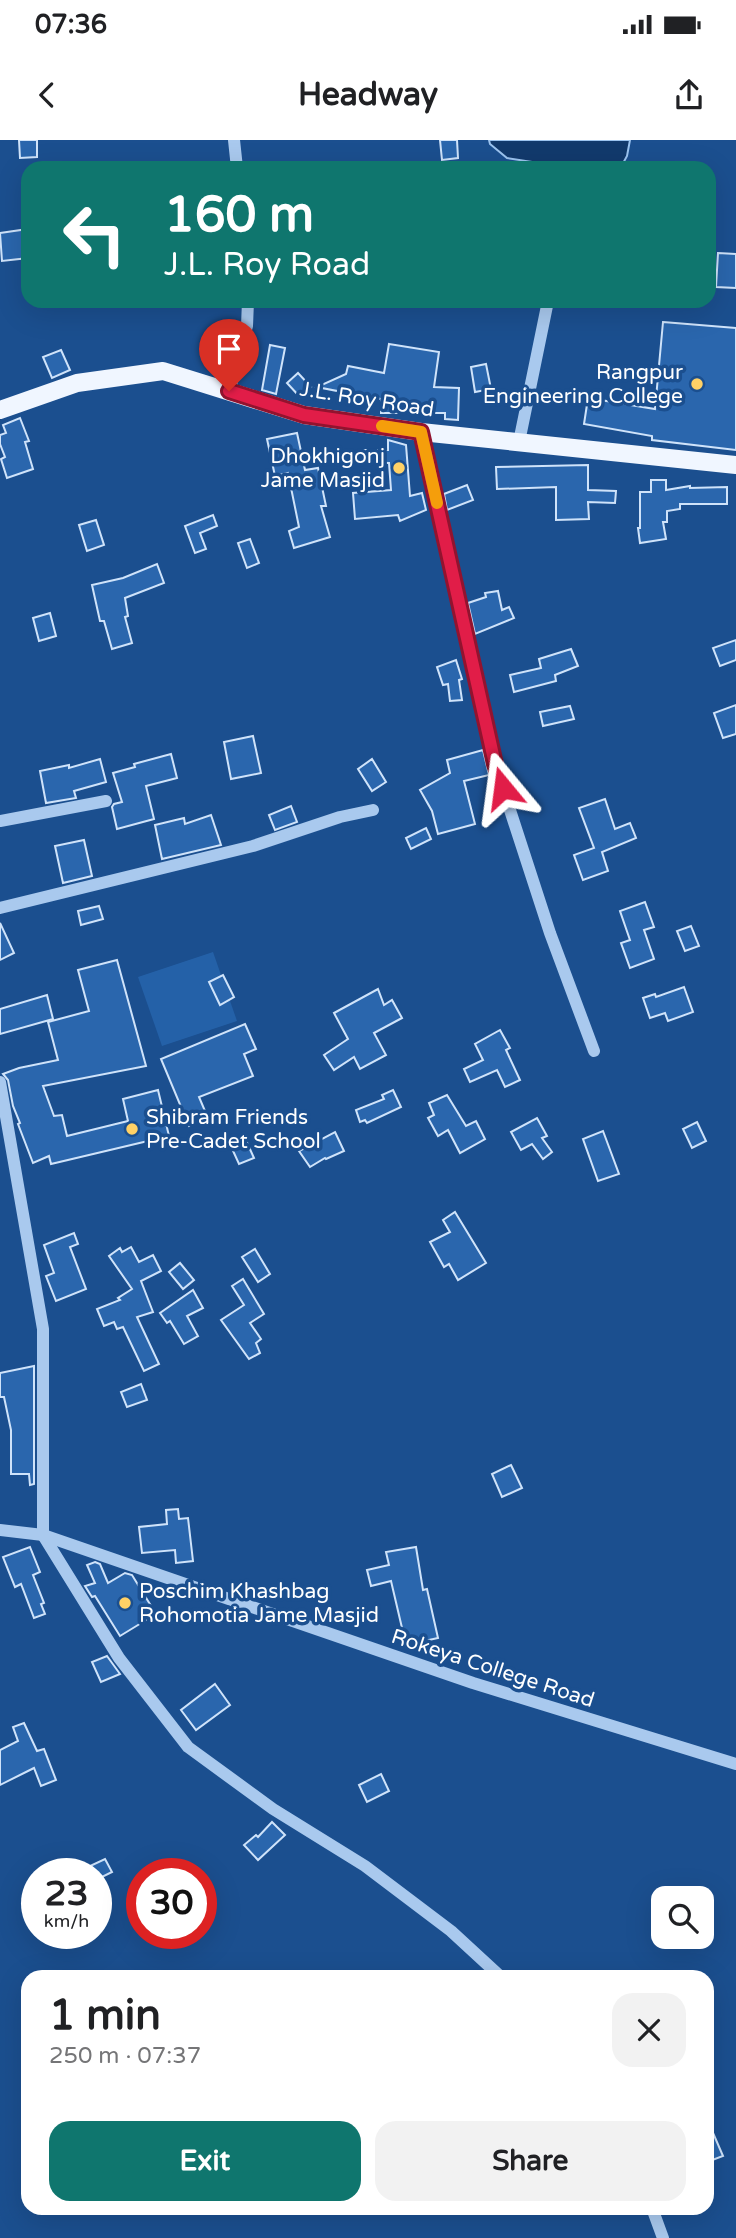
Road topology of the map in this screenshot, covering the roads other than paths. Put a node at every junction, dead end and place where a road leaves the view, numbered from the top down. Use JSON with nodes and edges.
{"nodes":[{"id":1,"x":234,"y":140,"type":"edge"},
{"id":2,"x":236,"y":161,"type":"edge"},
{"id":3,"x":248,"y":308,"type":"edge"},
{"id":4,"x":547,"y":308,"type":"edge"},
{"id":5,"x":229,"y":391,"type":"junction"},
{"id":6,"x":0,"y":410,"type":"edge"},
{"id":7,"x":421,"y":432,"type":"junction"},
{"id":8,"x":519,"y":442,"type":"junction"},
{"id":9,"x":736,"y":465,"type":"edge"},
{"id":10,"x":106,"y":801,"type":"dead end"},
{"id":11,"x":373,"y":810,"type":"dead end"},
{"id":12,"x":0,"y":821,"type":"edge"},
{"id":13,"x":0,"y":908,"type":"edge"},
{"id":14,"x":594,"y":1051,"type":"dead end"},
{"id":15,"x":0,"y":1082,"type":"edge"},
{"id":16,"x":0,"y":1530,"type":"edge"},
{"id":17,"x":43,"y":1535,"type":"junction"},
{"id":18,"x":736,"y":1764,"type":"edge"},
{"id":19,"x":493,"y":1970,"type":"edge"},
{"id":20,"x":655,"y":2215,"type":"edge"},
{"id":21,"x":663,"y":2238,"type":"edge"}],
"edges":[{"from":1,"to":2,"type":"street"},
{"from":3,"to":5,"type":"street"},
{"from":4,"to":8,"type":"street"},
{"from":5,"to":6,"type":"main road","name":"J.L. Roy Road"},
{"from":5,"to":7,"type":"main road","name":"J.L. Roy Road"},
{"from":7,"to":8,"type":"main road","name":"J.L. Roy Road"},
{"from":7,"to":14,"type":"street"},
{"from":8,"to":9,"type":"main road","name":"J.L. Roy Road"},
{"from":10,"to":12,"type":"street"},
{"from":11,"to":13,"type":"street"},
{"from":15,"to":17,"type":"street"},
{"from":16,"to":17,"type":"street","name":"Rokeya College Road"},
{"from":17,"to":18,"type":"street","name":"Rokeya College Road"},
{"from":17,"to":19,"type":"street"},
{"from":20,"to":21,"type":"street"}]}
